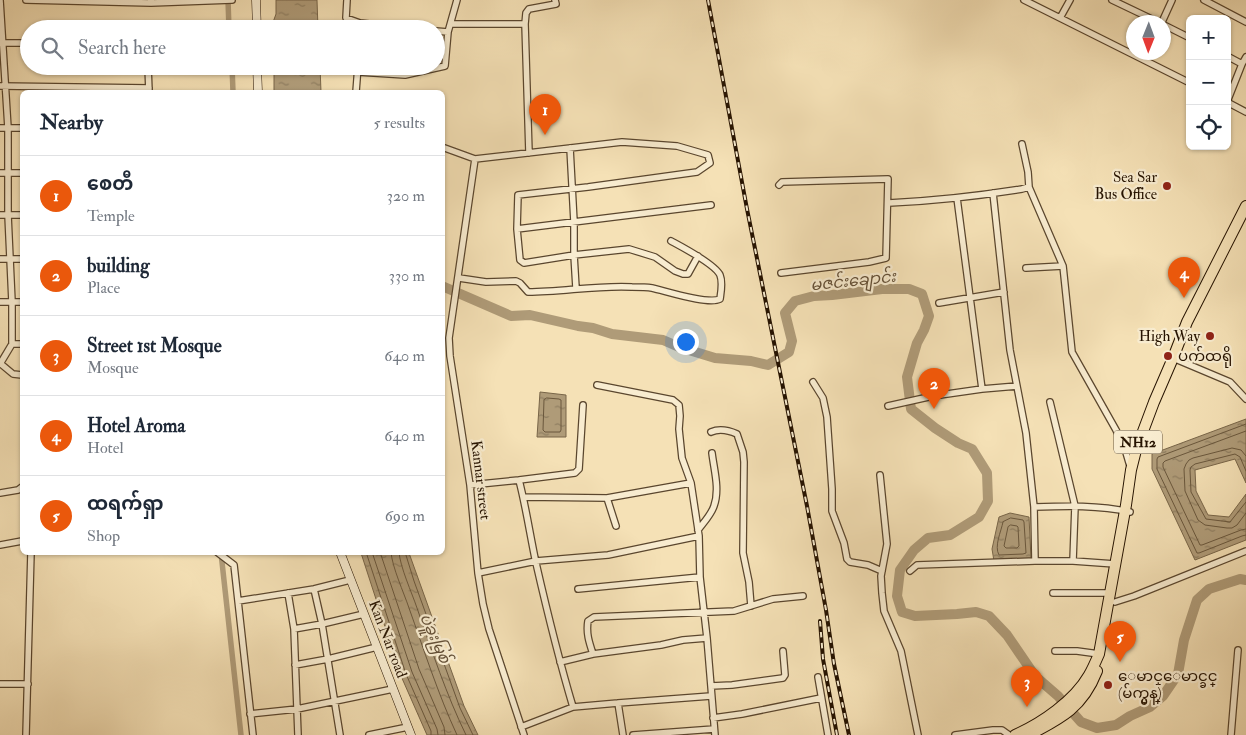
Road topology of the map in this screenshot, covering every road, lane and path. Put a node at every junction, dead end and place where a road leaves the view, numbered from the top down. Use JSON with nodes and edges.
{"nodes":[{"id":1,"x":0,"y":0,"type":"edge"},
{"id":2,"x":26,"y":0,"type":"edge"},
{"id":3,"x":232,"y":0,"type":"edge"},
{"id":4,"x":256,"y":0,"type":"edge"},
{"id":5,"x":347,"y":0,"type":"edge"},
{"id":6,"x":457,"y":0,"type":"edge"},
{"id":7,"x":555,"y":0,"type":"edge"},
{"id":8,"x":1024,"y":0,"type":"edge"},
{"id":9,"x":1070,"y":0,"type":"edge"},
{"id":10,"x":1112,"y":0,"type":"edge"},
{"id":11,"x":1172,"y":0,"type":"edge"},
{"id":12,"x":1204,"y":0,"type":"edge"},
{"id":13,"x":151,"y":2,"type":"edge"},
{"id":14,"x":1143,"y":15,"type":"edge"},
{"id":15,"x":1166,"y":15,"type":"edge"},
{"id":16,"x":1060,"y":18,"type":"junction"},
{"id":17,"x":257,"y":20,"type":"edge"},
{"id":18,"x":350,"y":20,"type":"edge"},
{"id":19,"x":1246,"y":22,"type":"edge"},
{"id":20,"x":451,"y":24,"type":"junction"},
{"id":21,"x":525,"y":24,"type":"junction"},
{"id":22,"x":1171,"y":28,"type":"edge"},
{"id":23,"x":445,"y":32,"type":"edge"},
{"id":24,"x":448,"y":32,"type":"junction"},
{"id":25,"x":1186,"y":36,"type":"edge"},
{"id":26,"x":2,"y":43,"type":"edge"},
{"id":27,"x":20,"y":43,"type":"edge"},
{"id":28,"x":1126,"y":47,"type":"edge"},
{"id":29,"x":1246,"y":57,"type":"edge"},
{"id":30,"x":1231,"y":58,"type":"edge"},
{"id":31,"x":1153,"y":60,"type":"edge"},
{"id":32,"x":1242,"y":64,"type":"junction"},
{"id":33,"x":445,"y":66,"type":"edge"},
{"id":34,"x":148,"y":75,"type":"edge"},
{"id":35,"x":257,"y":75,"type":"edge"},
{"id":36,"x":357,"y":75,"type":"edge"},
{"id":37,"x":1186,"y":80,"type":"edge"},
{"id":38,"x":3,"y":86,"type":"edge"},
{"id":39,"x":149,"y":90,"type":"edge"},
{"id":40,"x":258,"y":90,"type":"edge"},
{"id":41,"x":356,"y":90,"type":"edge"},
{"id":42,"x":1231,"y":92,"type":"edge"},
{"id":43,"x":1231,"y":104,"type":"edge"},
{"id":44,"x":1246,"y":112,"type":"edge"},
{"id":45,"x":0,"y":128,"type":"edge"},
{"id":46,"x":8,"y":128,"type":"junction"},
{"id":47,"x":20,"y":128,"type":"edge"},
{"id":48,"x":1022,"y":144,"type":"dead end"},
{"id":49,"x":445,"y":148,"type":"edge"},
{"id":50,"x":570,"y":148,"type":"junction"},
{"id":51,"x":529,"y":153,"type":"junction"},
{"id":52,"x":475,"y":159,"type":"junction"},
{"id":53,"x":0,"y":173,"type":"edge"},
{"id":54,"x":9,"y":173,"type":"junction"},
{"id":55,"x":20,"y":173,"type":"edge"},
{"id":56,"x":780,"y":186,"type":"dead end"},
{"id":57,"x":1029,"y":187,"type":"junction"},
{"id":58,"x":572,"y":189,"type":"junction"},
{"id":59,"x":993,"y":193,"type":"junction"},
{"id":60,"x":957,"y":198,"type":"junction"},
{"id":61,"x":888,"y":203,"type":"junction"},
{"id":62,"x":712,"y":205,"type":"dead end"},
{"id":63,"x":1246,"y":206,"type":"edge"},
{"id":64,"x":0,"y":215,"type":"edge"},
{"id":65,"x":8,"y":215,"type":"junction"},
{"id":66,"x":20,"y":215,"type":"edge"},
{"id":67,"x":1246,"y":220,"type":"edge"},
{"id":68,"x":574,"y":222,"type":"junction"},
{"id":69,"x":517,"y":229,"type":"junction"},
{"id":70,"x":671,"y":240,"type":"dead end"},
{"id":71,"x":574,"y":255,"type":"junction"},
{"id":72,"x":698,"y":256,"type":"junction"},
{"id":73,"x":0,"y":258,"type":"edge"},
{"id":74,"x":10,"y":258,"type":"junction"},
{"id":75,"x":20,"y":259,"type":"edge"},
{"id":76,"x":1063,"y":266,"type":"junction"},
{"id":77,"x":1026,"y":268,"type":"dead end"},
{"id":78,"x":781,"y":273,"type":"dead end"},
{"id":79,"x":458,"y":280,"type":"junction"},
{"id":80,"x":576,"y":288,"type":"junction"},
{"id":81,"x":1004,"y":292,"type":"junction"},
{"id":82,"x":970,"y":298,"type":"junction"},
{"id":83,"x":0,"y":302,"type":"edge"},
{"id":84,"x":12,"y":302,"type":"junction"},
{"id":85,"x":20,"y":302,"type":"edge"},
{"id":86,"x":939,"y":303,"type":"dead end"},
{"id":87,"x":12,"y":344,"type":"junction"},
{"id":88,"x":20,"y":344,"type":"edge"},
{"id":89,"x":1176,"y":360,"type":"junction"},
{"id":90,"x":1,"y":364,"type":"edge"},
{"id":91,"x":20,"y":375,"type":"edge"},
{"id":92,"x":813,"y":382,"type":"dead end"},
{"id":93,"x":597,"y":385,"type":"dead end"},
{"id":94,"x":1017,"y":386,"type":"junction"},
{"id":95,"x":982,"y":389,"type":"junction"},
{"id":96,"x":1246,"y":399,"type":"edge"},
{"id":97,"x":1050,"y":402,"type":"dead end"},
{"id":98,"x":583,"y":405,"type":"dead end"},
{"id":99,"x":888,"y":406,"type":"dead end"},
{"id":100,"x":711,"y":432,"type":"dead end"},
{"id":101,"x":712,"y":453,"type":"dead end"},
{"id":102,"x":1131,"y":470,"type":"junction"},
{"id":103,"x":880,"y":476,"type":"dead end"},
{"id":104,"x":519,"y":480,"type":"junction"},
{"id":105,"x":691,"y":483,"type":"junction"},
{"id":106,"x":470,"y":485,"type":"junction"},
{"id":107,"x":20,"y":488,"type":"edge"},
{"id":108,"x":0,"y":493,"type":"edge"},
{"id":109,"x":523,"y":496,"type":"junction"},
{"id":110,"x":607,"y":498,"type":"junction"},
{"id":111,"x":1075,"y":506,"type":"junction"},
{"id":112,"x":1034,"y":507,"type":"junction"},
{"id":113,"x":1127,"y":511,"type":"junction"},
{"id":114,"x":616,"y":526,"type":"dead end"},
{"id":115,"x":699,"y":533,"type":"junction"},
{"id":116,"x":20,"y":541,"type":"edge"},
{"id":117,"x":0,"y":545,"type":"edge"},
{"id":118,"x":1246,"y":551,"type":"edge"},
{"id":119,"x":31,"y":555,"type":"edge"},
{"id":120,"x":222,"y":555,"type":"edge"},
{"id":121,"x":341,"y":555,"type":"edge"},
{"id":122,"x":536,"y":561,"type":"junction"},
{"id":123,"x":1035,"y":561,"type":"junction"},
{"id":124,"x":1073,"y":561,"type":"junction"},
{"id":125,"x":1115,"y":564,"type":"junction"},
{"id":126,"x":882,"y":571,"type":"junction"},
{"id":127,"x":910,"y":571,"type":"dead end"},
{"id":128,"x":478,"y":573,"type":"junction"},
{"id":129,"x":700,"y":576,"type":"junction"},
{"id":130,"x":350,"y":580,"type":"junction"},
{"id":131,"x":314,"y":588,"type":"junction"},
{"id":132,"x":578,"y":589,"type":"dead end"},
{"id":133,"x":288,"y":593,"type":"junction"},
{"id":134,"x":1052,"y":593,"type":"dead end"},
{"id":135,"x":803,"y":596,"type":"dead end"},
{"id":136,"x":1112,"y":597,"type":"junction"},
{"id":137,"x":238,"y":601,"type":"junction"},
{"id":138,"x":751,"y":606,"type":"junction"},
{"id":139,"x":705,"y":612,"type":"junction"},
{"id":140,"x":364,"y":614,"type":"junction"},
{"id":141,"x":322,"y":624,"type":"junction"},
{"id":142,"x":294,"y":629,"type":"junction"},
{"id":143,"x":707,"y":638,"type":"junction"},
{"id":144,"x":377,"y":647,"type":"junction"},
{"id":145,"x":1238,"y":650,"type":"dead end"},
{"id":146,"x":783,"y":651,"type":"dead end"},
{"id":147,"x":1055,"y":651,"type":"dead end"},
{"id":148,"x":593,"y":654,"type":"junction"},
{"id":149,"x":1099,"y":654,"type":"junction"},
{"id":150,"x":328,"y":659,"type":"junction"},
{"id":151,"x":560,"y":662,"type":"junction"},
{"id":152,"x":295,"y":665,"type":"junction"},
{"id":153,"x":818,"y":677,"type":"dead end"},
{"id":154,"x":0,"y":684,"type":"edge"},
{"id":155,"x":28,"y":684,"type":"junction"},
{"id":156,"x":711,"y":686,"type":"junction"},
{"id":157,"x":393,"y":689,"type":"junction"},
{"id":158,"x":1080,"y":695,"type":"junction"},
{"id":159,"x":711,"y":696,"type":"junction"},
{"id":160,"x":821,"y":698,"type":"junction"},
{"id":161,"x":335,"y":701,"type":"junction"},
{"id":162,"x":618,"y":702,"type":"junction"},
{"id":163,"x":573,"y":708,"type":"junction"},
{"id":164,"x":1067,"y":708,"type":"junction"},
{"id":165,"x":297,"y":709,"type":"junction"},
{"id":166,"x":250,"y":714,"type":"junction"},
{"id":167,"x":713,"y":718,"type":"junction"},
{"id":168,"x":408,"y":727,"type":"junction"},
{"id":169,"x":521,"y":727,"type":"junction"},
{"id":170,"x":1046,"y":730,"type":"edge"},
{"id":171,"x":714,"y":732,"type":"edge"},
{"id":172,"x":26,"y":735,"type":"edge"},
{"id":173,"x":253,"y":735,"type":"edge"},
{"id":174,"x":298,"y":735,"type":"edge"},
{"id":175,"x":340,"y":735,"type":"edge"},
{"id":176,"x":369,"y":735,"type":"edge"},
{"id":177,"x":411,"y":735,"type":"edge"},
{"id":178,"x":524,"y":735,"type":"edge"},
{"id":179,"x":623,"y":735,"type":"edge"},
{"id":180,"x":633,"y":735,"type":"edge"},
{"id":181,"x":828,"y":735,"type":"edge"},
{"id":182,"x":918,"y":735,"type":"edge"},
{"id":183,"x":955,"y":735,"type":"edge"},
{"id":184,"x":1008,"y":735,"type":"edge"},
{"id":185,"x":1015,"y":735,"type":"edge"},
{"id":186,"x":1029,"y":735,"type":"edge"},
{"id":187,"x":1231,"y":735,"type":"edge"}],
"edges":[{"from":1,"to":26,"type":"street"},
{"from":2,"to":13,"type":"street"},
{"from":3,"to":13,"type":"street"},
{"from":4,"to":17,"type":"street"},
{"from":5,"to":18,"type":"street"},
{"from":6,"to":20,"type":"street"},
{"from":7,"to":21,"type":"street"},
{"from":8,"to":16,"type":"street"},
{"from":9,"to":16,"type":"street"},
{"from":10,"to":14,"type":"street"},
{"from":11,"to":15,"type":"street"},
{"from":12,"to":19,"type":"street"},
{"from":16,"to":28,"type":"street"},
{"from":20,"to":21,"type":"street"},
{"from":20,"to":24,"type":"street"},
{"from":21,"to":51,"type":"street"},
{"from":22,"to":25,"type":"street"},
{"from":23,"to":24,"type":"street"},
{"from":24,"to":33,"type":"street"},
{"from":26,"to":27,"type":"street"},
{"from":26,"to":38,"type":"street"},
{"from":29,"to":32,"type":"street"},
{"from":30,"to":32,"type":"street"},
{"from":31,"to":37,"type":"street"},
{"from":32,"to":42,"type":"street"},
{"from":34,"to":39,"type":"street"},
{"from":35,"to":40,"type":"street"},
{"from":36,"to":41,"type":"street"},
{"from":38,"to":39,"type":"street"},
{"from":38,"to":46,"type":"street"},
{"from":43,"to":44,"type":"street"},
{"from":45,"to":46,"type":"street"},
{"from":46,"to":47,"type":"street"},
{"from":46,"to":54,"type":"street"},
{"from":48,"to":57,"type":"street"},
{"from":49,"to":52,"type":"street"},
{"from":50,"to":51,"type":"street"},
{"from":50,"to":58,"type":"street"},
{"from":50,"to":58,"type":"street"},
{"from":51,"to":52,"type":"street"},
{"from":52,"to":79,"type":"street","name":"Kannar street"},
{"from":53,"to":54,"type":"street"},
{"from":54,"to":55,"type":"street"},
{"from":54,"to":65,"type":"street"},
{"from":56,"to":61,"type":"street"},
{"from":57,"to":59,"type":"street"},
{"from":57,"to":76,"type":"street"},
{"from":58,"to":68,"type":"street"},
{"from":58,"to":69,"type":"street"},
{"from":59,"to":60,"type":"street"},
{"from":59,"to":81,"type":"street"},
{"from":60,"to":61,"type":"street"},
{"from":60,"to":82,"type":"street"},
{"from":61,"to":78,"type":"street"},
{"from":62,"to":68,"type":"street"},
{"from":63,"to":89,"type":"highway","number":"NH12"},
{"from":64,"to":65,"type":"street"},
{"from":65,"to":66,"type":"street"},
{"from":65,"to":74,"type":"street"},
{"from":67,"to":89,"type":"highway","number":"NH12"},
{"from":68,"to":69,"type":"street"},
{"from":68,"to":71,"type":"street"},
{"from":69,"to":71,"type":"street"},
{"from":70,"to":72,"type":"street"},
{"from":71,"to":72,"type":"street"},
{"from":71,"to":80,"type":"street"},
{"from":72,"to":80,"type":"street"},
{"from":73,"to":74,"type":"street"},
{"from":74,"to":75,"type":"street"},
{"from":74,"to":84,"type":"street"},
{"from":76,"to":77,"type":"street"},
{"from":76,"to":102,"type":"street"},
{"from":79,"to":80,"type":"street"},
{"from":79,"to":106,"type":"street","name":"Kannar street"},
{"from":81,"to":82,"type":"street"},
{"from":81,"to":94,"type":"street"},
{"from":82,"to":86,"type":"street"},
{"from":82,"to":95,"type":"street"},
{"from":83,"to":84,"type":"street"},
{"from":84,"to":85,"type":"street"},
{"from":84,"to":87,"type":"street"},
{"from":87,"to":88,"type":"street"},
{"from":87,"to":90,"type":"street"},
{"from":89,"to":96,"type":"street"},
{"from":89,"to":102,"type":"highway","number":"NH12"},
{"from":89,"to":113,"type":"highway","number":"NH12"},
{"from":90,"to":91,"type":"street"},
{"from":92,"to":126,"type":"street"},
{"from":93,"to":105,"type":"street"},
{"from":94,"to":95,"type":"street"},
{"from":94,"to":112,"type":"street"},
{"from":95,"to":99,"type":"street"},
{"from":97,"to":111,"type":"street"},
{"from":98,"to":104,"type":"street"},
{"from":100,"to":138,"type":"street"},
{"from":101,"to":115,"type":"street"},
{"from":102,"to":113,"type":"highway","number":"NH12"},
{"from":103,"to":126,"type":"street"},
{"from":104,"to":106,"type":"street"},
{"from":104,"to":109,"type":"street"},
{"from":105,"to":110,"type":"street"},
{"from":105,"to":115,"type":"street"},
{"from":106,"to":128,"type":"street","name":"Kannar street"},
{"from":107,"to":108,"type":"street"},
{"from":109,"to":110,"type":"street"},
{"from":109,"to":122,"type":"street"},
{"from":110,"to":114,"type":"street"},
{"from":111,"to":112,"type":"street"},
{"from":111,"to":113,"type":"street"},
{"from":111,"to":124,"type":"street"},
{"from":112,"to":123,"type":"street"},
{"from":113,"to":125,"type":"highway","number":"NH12"},
{"from":113,"to":136,"type":"highway","number":"NH12"},
{"from":115,"to":122,"type":"street"},
{"from":115,"to":129,"type":"street"},
{"from":116,"to":117,"type":"street"},
{"from":118,"to":136,"type":"street"},
{"from":119,"to":155,"type":"street"},
{"from":120,"to":137,"type":"street"},
{"from":121,"to":130,"type":"street","name":"Kan Nar road"},
{"from":122,"to":128,"type":"street"},
{"from":122,"to":151,"type":"street"},
{"from":123,"to":124,"type":"street"},
{"from":123,"to":127,"type":"street"},
{"from":124,"to":125,"type":"street"},
{"from":125,"to":136,"type":"highway","number":"NH12"},
{"from":126,"to":182,"type":"street"},
{"from":128,"to":169,"type":"street","name":"Kannar street"},
{"from":129,"to":132,"type":"street"},
{"from":129,"to":139,"type":"street"},
{"from":130,"to":131,"type":"street"},
{"from":130,"to":140,"type":"street","name":"Kan Nar road"},
{"from":131,"to":133,"type":"street"},
{"from":131,"to":141,"type":"street"},
{"from":133,"to":137,"type":"street"},
{"from":133,"to":142,"type":"street"},
{"from":134,"to":136,"type":"street"},
{"from":135,"to":138,"type":"street"},
{"from":136,"to":149,"type":"highway","number":"NH12"},
{"from":136,"to":158,"type":"highway","number":"NH12"},
{"from":137,"to":166,"type":"street"},
{"from":138,"to":139,"type":"street"},
{"from":139,"to":143,"type":"street"},
{"from":139,"to":148,"type":"street"},
{"from":140,"to":141,"type":"street"},
{"from":140,"to":144,"type":"street","name":"Kan Nar road"},
{"from":141,"to":142,"type":"street"},
{"from":141,"to":150,"type":"street"},
{"from":142,"to":152,"type":"street"},
{"from":143,"to":148,"type":"street"},
{"from":143,"to":156,"type":"street"},
{"from":144,"to":150,"type":"street"},
{"from":144,"to":157,"type":"street","name":"Kan Nar road"},
{"from":145,"to":187,"type":"street"},
{"from":146,"to":156,"type":"street"},
{"from":147,"to":149,"type":"street"},
{"from":148,"to":151,"type":"street"},
{"from":149,"to":158,"type":"highway","number":"NH12"},
{"from":150,"to":152,"type":"street"},
{"from":150,"to":161,"type":"street"},
{"from":151,"to":163,"type":"street"},
{"from":152,"to":165,"type":"street"},
{"from":153,"to":160,"type":"street"},
{"from":154,"to":155,"type":"street"},
{"from":155,"to":172,"type":"street"},
{"from":156,"to":159,"type":"street"},
{"from":157,"to":161,"type":"street"},
{"from":157,"to":168,"type":"street","name":"Kan Nar road"},
{"from":158,"to":164,"type":"highway","number":"NH12"},
{"from":159,"to":162,"type":"street"},
{"from":159,"to":167,"type":"street"},
{"from":160,"to":167,"type":"street"},
{"from":160,"to":181,"type":"street"},
{"from":161,"to":165,"type":"street"},
{"from":161,"to":175,"type":"street"},
{"from":162,"to":163,"type":"street"},
{"from":162,"to":179,"type":"street"},
{"from":163,"to":169,"type":"street"},
{"from":164,"to":170,"type":"highway","number":"NH12"},
{"from":164,"to":185,"type":"highway","number":"NH12"},
{"from":165,"to":166,"type":"street"},
{"from":165,"to":174,"type":"street"},
{"from":166,"to":173,"type":"street"},
{"from":167,"to":171,"type":"street"},
{"from":168,"to":176,"type":"street"},
{"from":168,"to":177,"type":"street","name":"Kan Nar road"},
{"from":169,"to":178,"type":"street","name":"Kannar street"},
{"from":170,"to":186,"type":"highway","number":"NH12"},
{"from":171,"to":180,"type":"street"},
{"from":183,"to":184,"type":"street"}]}
